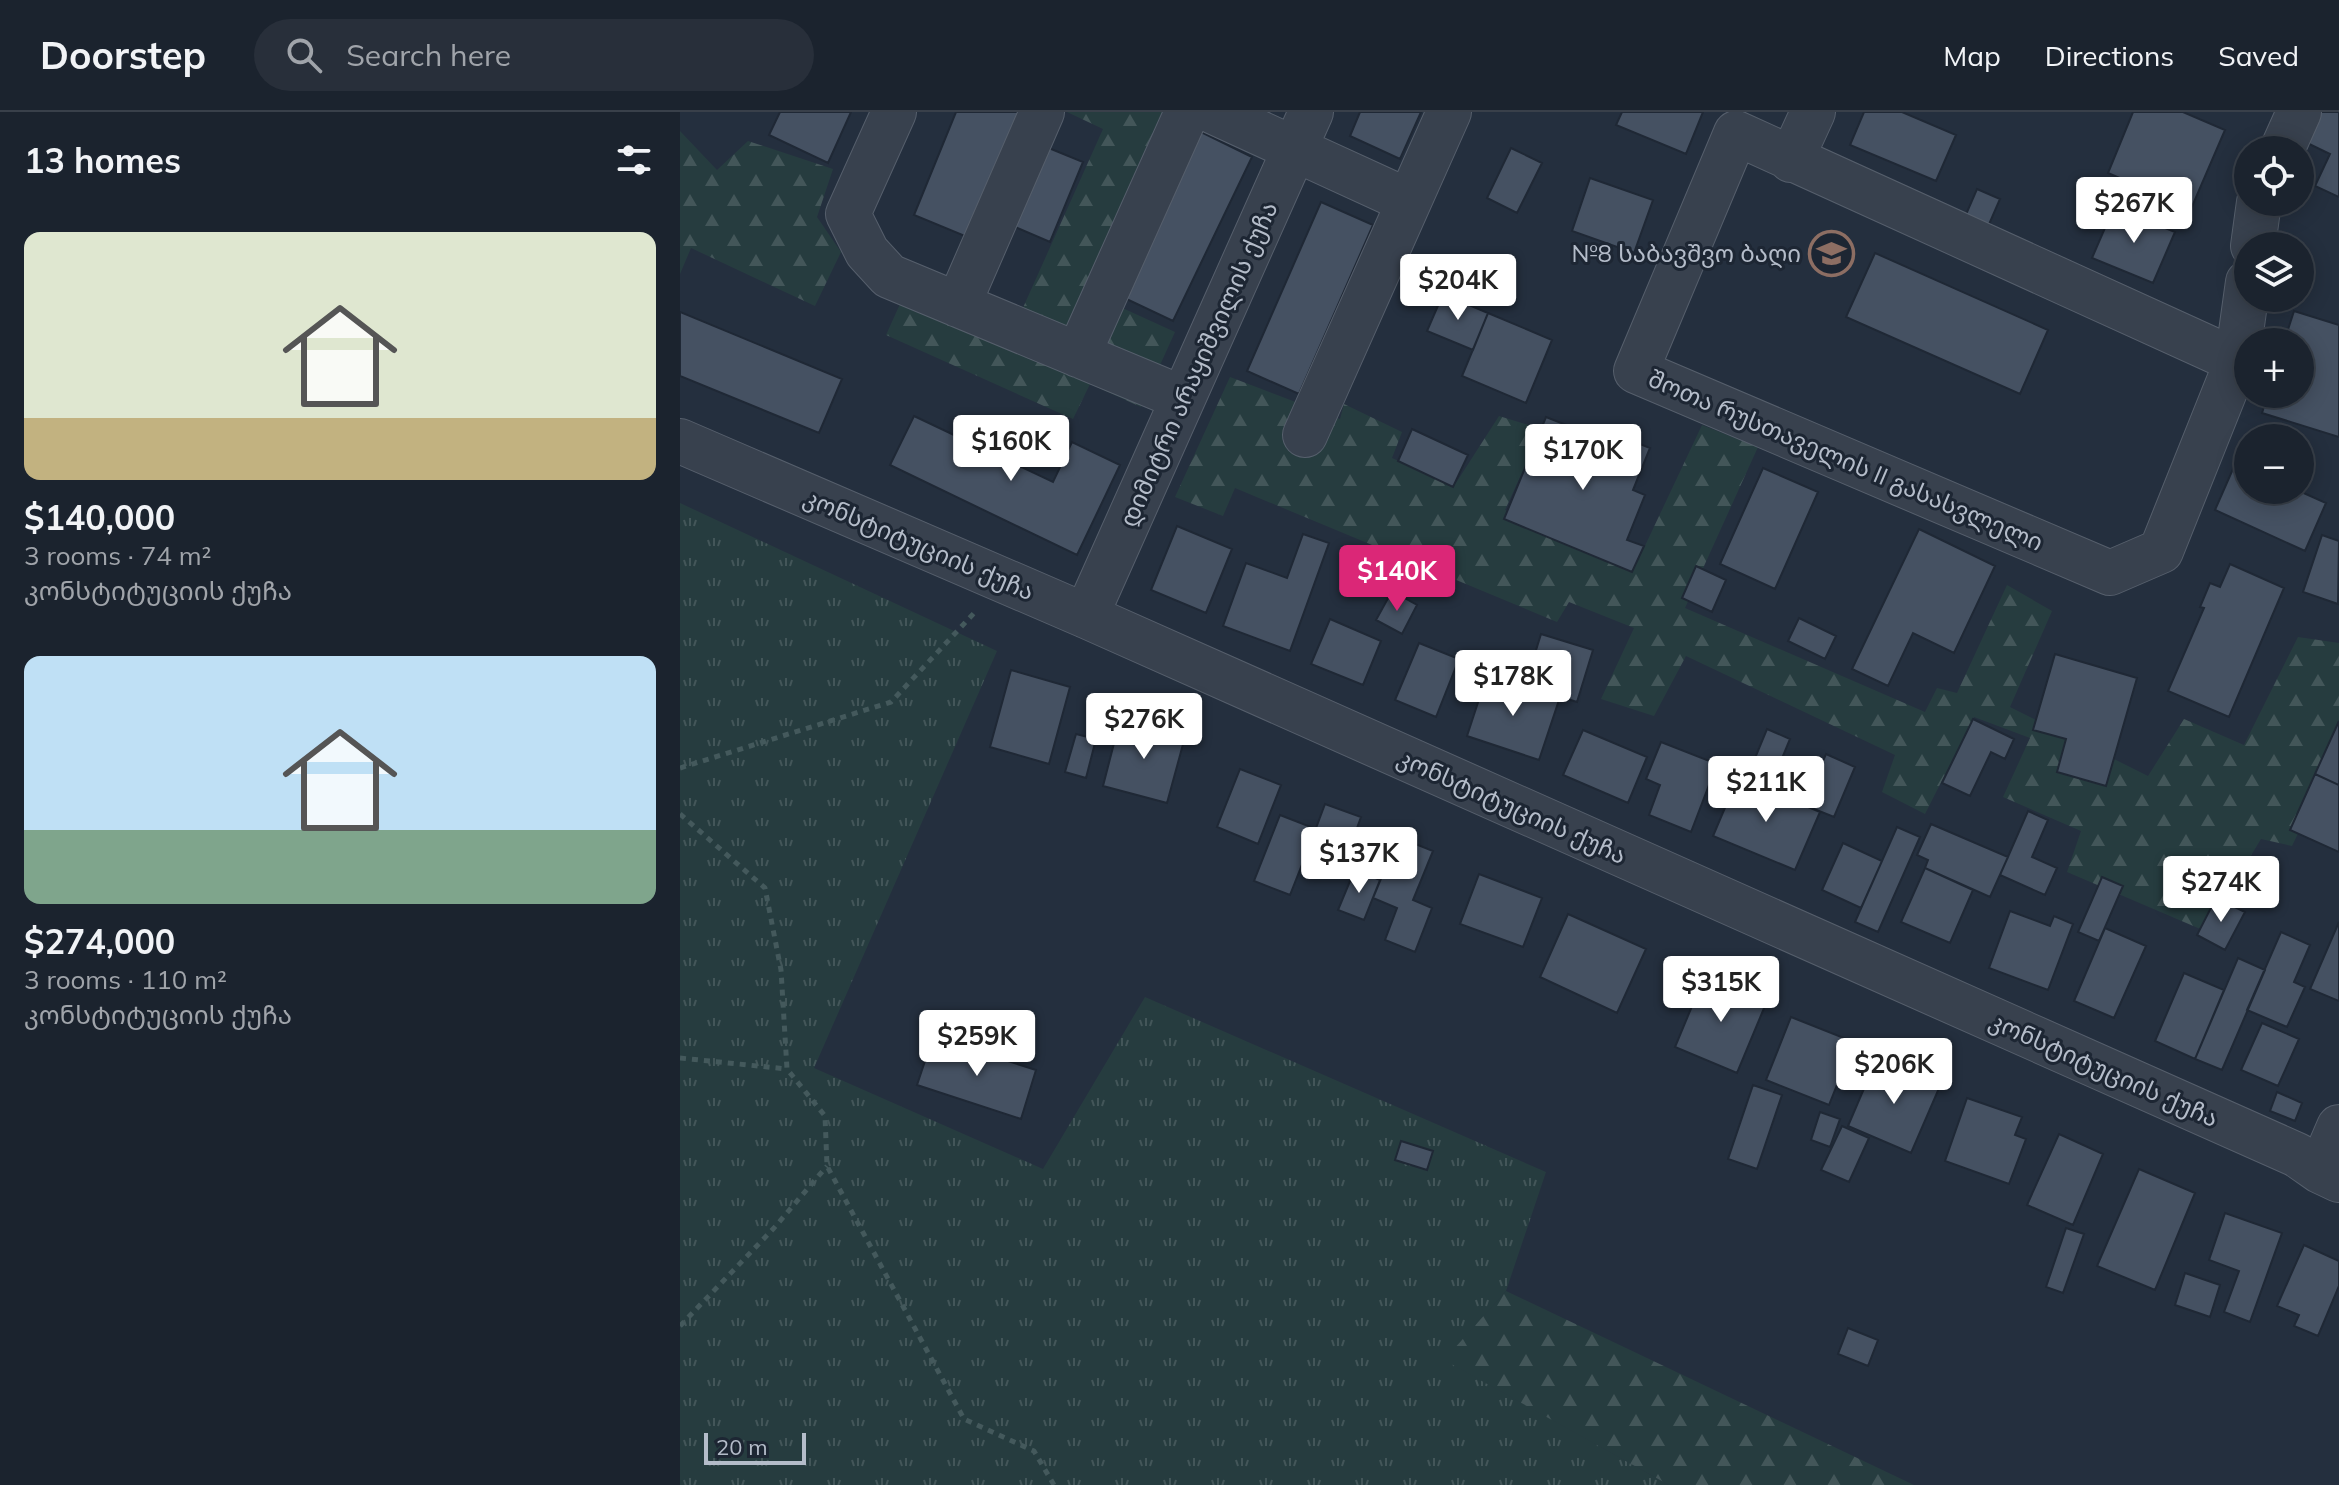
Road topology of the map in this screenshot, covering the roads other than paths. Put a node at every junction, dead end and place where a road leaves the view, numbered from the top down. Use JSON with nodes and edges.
{"nodes":[{"id":1,"x":894,"y":112,"type":"edge"},
{"id":2,"x":1042,"y":112,"type":"edge"},
{"id":3,"x":1187,"y":112,"type":"edge"},
{"id":4,"x":1214,"y":112,"type":"edge"},
{"id":5,"x":1449,"y":112,"type":"edge"},
{"id":6,"x":1813,"y":112,"type":"edge"},
{"id":7,"x":2299,"y":112,"type":"edge"},
{"id":8,"x":1302,"y":130,"type":"edge"},
{"id":9,"x":2288,"y":136,"type":"edge"},
{"id":10,"x":1791,"y":160,"type":"junction"},
{"id":11,"x":1408,"y":201,"type":"junction"},
{"id":12,"x":958,"y":305,"type":"junction"},
{"id":13,"x":1078,"y":355,"type":"junction"},
{"id":14,"x":2234,"y":360,"type":"edge"},
{"id":15,"x":2234,"y":368,"type":"edge"},
{"id":16,"x":1182,"y":398,"type":"junction"},
{"id":17,"x":1305,"y":435,"type":"dead end"},
{"id":18,"x":680,"y":441,"type":"edge"},
{"id":19,"x":1086,"y":616,"type":"junction"},
{"id":20,"x":2339,"y":1127,"type":"edge"},
{"id":21,"x":2330,"y":1175,"type":"edge"}],
"edges":[{"from":1,"to":12,"type":"street"},
{"from":2,"to":12,"type":"street"},
{"from":3,"to":13,"type":"street"},
{"from":4,"to":8,"type":"street"},
{"from":5,"to":11,"type":"street"},
{"from":6,"to":10,"type":"street"},
{"from":7,"to":9,"type":"street"},
{"from":8,"to":11,"type":"street"},
{"from":8,"to":16,"type":"street","name":"დიმიტრი არაყიშვილის ქუჩა"},
{"from":10,"to":14,"type":"street","name":"შოთა რუსთაველის II გასასვლელი"},
{"from":10,"to":15,"type":"street","name":"შოთა რუსთაველის II გასასვლელი"},
{"from":11,"to":17,"type":"street"},
{"from":12,"to":13,"type":"street"},
{"from":13,"to":16,"type":"street"},
{"from":16,"to":19,"type":"street","name":"დიმიტრი არაყიშვილის ქუჩა"},
{"from":18,"to":19,"type":"street","name":"კონსტიტუციის ქუჩა"},
{"from":19,"to":21,"type":"street","name":"კონსტიტუციის ქუჩა"},
{"from":20,"to":21,"type":"street"}]}
